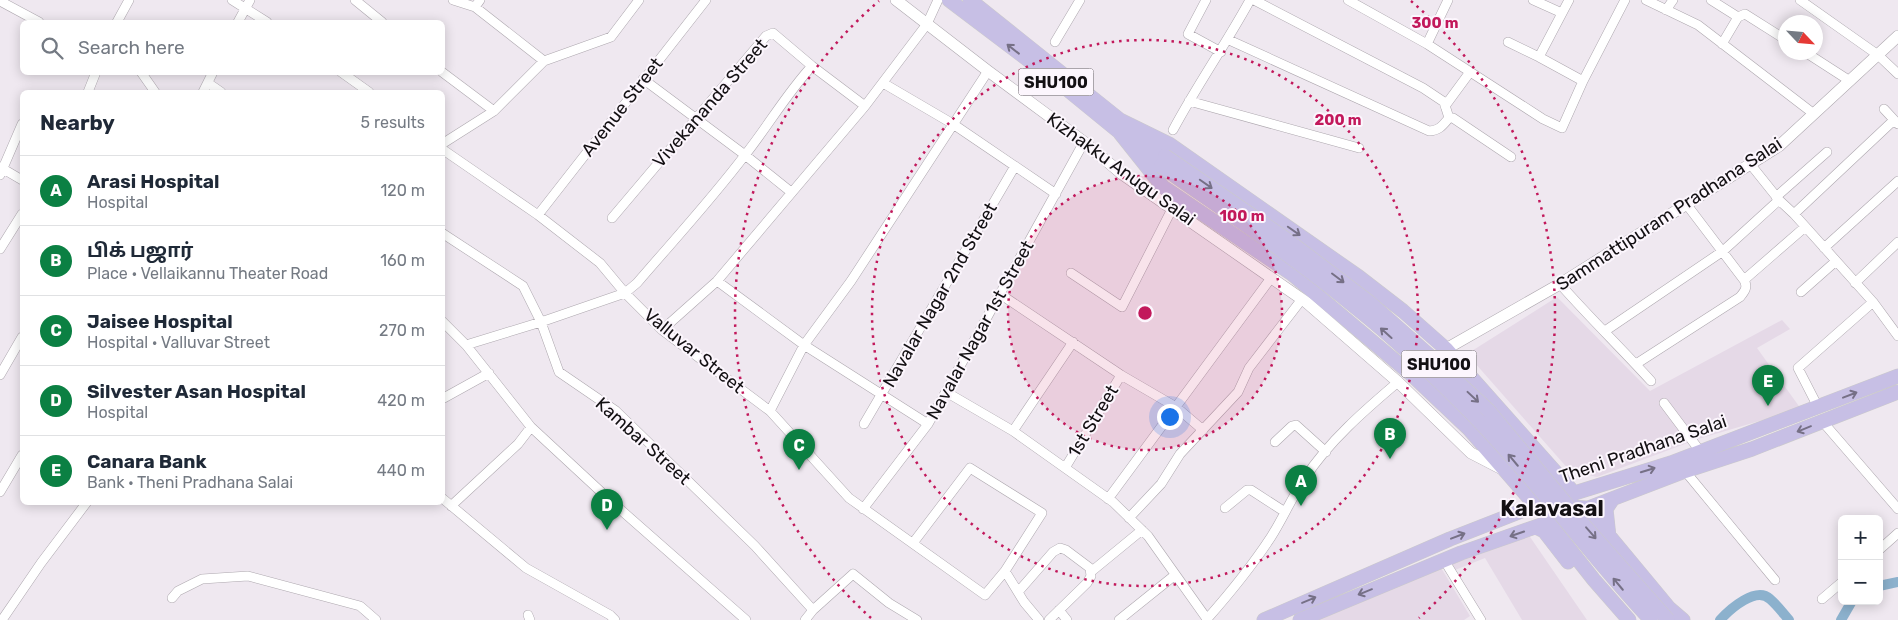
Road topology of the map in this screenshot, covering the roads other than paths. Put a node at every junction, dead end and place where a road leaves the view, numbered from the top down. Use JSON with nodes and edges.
{"nodes":[{"id":1,"x":0,"y":0,"type":"edge"},
{"id":2,"x":129,"y":0,"type":"edge"},
{"id":3,"x":232,"y":0,"type":"edge"},
{"id":4,"x":355,"y":0,"type":"edge"},
{"id":5,"x":453,"y":0,"type":"edge"},
{"id":6,"x":639,"y":0,"type":"edge"},
{"id":7,"x":706,"y":0,"type":"edge"},
{"id":8,"x":896,"y":0,"type":"edge"},
{"id":9,"x":938,"y":0,"type":"edge"},
{"id":10,"x":949,"y":0,"type":"edge"},
{"id":11,"x":970,"y":0,"type":"edge"},
{"id":12,"x":1080,"y":0,"type":"edge"},
{"id":13,"x":1206,"y":0,"type":"edge"},
{"id":14,"x":1252,"y":0,"type":"edge"},
{"id":15,"x":1348,"y":0,"type":"edge"},
{"id":16,"x":1448,"y":0,"type":"edge"},
{"id":17,"x":1534,"y":0,"type":"edge"},
{"id":18,"x":1569,"y":0,"type":"edge"},
{"id":19,"x":1624,"y":0,"type":"edge"},
{"id":20,"x":1646,"y":0,"type":"edge"},
{"id":21,"x":1672,"y":0,"type":"edge"},
{"id":22,"x":1711,"y":0,"type":"edge"},
{"id":23,"x":1800,"y":0,"type":"edge"},
{"id":24,"x":248,"y":4,"type":"edge"},
{"id":25,"x":478,"y":4,"type":"edge"},
{"id":26,"x":1666,"y":10,"type":"junction"},
{"id":27,"x":1562,"y":13,"type":"junction"},
{"id":28,"x":1738,"y":17,"type":"junction"},
{"id":29,"x":35,"y":20,"type":"edge"},
{"id":30,"x":118,"y":20,"type":"edge"},
{"id":31,"x":239,"y":20,"type":"edge"},
{"id":32,"x":265,"y":20,"type":"edge"},
{"id":33,"x":380,"y":20,"type":"edge"},
{"id":34,"x":927,"y":24,"type":"junction"},
{"id":35,"x":1778,"y":35,"type":"edge"},
{"id":36,"x":1898,"y":36,"type":"edge"},
{"id":37,"x":1229,"y":40,"type":"junction"},
{"id":38,"x":1055,"y":42,"type":"dead end"},
{"id":39,"x":1508,"y":42,"type":"dead end"},
{"id":40,"x":1427,"y":44,"type":"junction"},
{"id":41,"x":1722,"y":44,"type":"junction"},
{"id":42,"x":1221,"y":52,"type":"junction"},
{"id":43,"x":1878,"y":55,"type":"junction"},
{"id":44,"x":1539,"y":57,"type":"junction"},
{"id":45,"x":1817,"y":60,"type":"edge"},
{"id":46,"x":544,"y":61,"type":"junction"},
{"id":47,"x":812,"y":66,"type":"junction"},
{"id":48,"x":988,"y":71,"type":"junction"},
{"id":49,"x":1470,"y":72,"type":"junction"},
{"id":50,"x":445,"y":74,"type":"edge"},
{"id":51,"x":1898,"y":74,"type":"edge"},
{"id":52,"x":95,"y":75,"type":"edge"},
{"id":53,"x":143,"y":75,"type":"edge"},
{"id":54,"x":212,"y":75,"type":"edge"},
{"id":55,"x":345,"y":75,"type":"edge"},
{"id":56,"x":643,"y":79,"type":"junction"},
{"id":57,"x":1583,"y":81,"type":"junction"},
{"id":58,"x":1850,"y":81,"type":"junction"},
{"id":59,"x":208,"y":83,"type":"junction"},
{"id":60,"x":883,"y":83,"type":"junction"},
{"id":61,"x":89,"y":90,"type":"edge"},
{"id":62,"x":154,"y":90,"type":"edge"},
{"id":63,"x":204,"y":90,"type":"edge"},
{"id":64,"x":218,"y":90,"type":"edge"},
{"id":65,"x":366,"y":90,"type":"edge"},
{"id":66,"x":1189,"y":101,"type":"junction"},
{"id":67,"x":865,"y":106,"type":"junction"},
{"id":68,"x":1445,"y":106,"type":"junction"},
{"id":69,"x":1884,"y":109,"type":"dead end"},
{"id":70,"x":494,"y":111,"type":"junction"},
{"id":71,"x":1814,"y":114,"type":"junction"},
{"id":72,"x":696,"y":118,"type":"junction"},
{"id":73,"x":1449,"y":118,"type":"junction"},
{"id":74,"x":1896,"y":122,"type":"edge"},
{"id":75,"x":953,"y":124,"type":"junction"},
{"id":76,"x":1120,"y":127,"type":"junction"},
{"id":77,"x":20,"y":128,"type":"edge"},
{"id":78,"x":1173,"y":130,"type":"dead end"},
{"id":79,"x":445,"y":142,"type":"edge"},
{"id":80,"x":1084,"y":142,"type":"junction"},
{"id":81,"x":1359,"y":148,"type":"dead end"},
{"id":82,"x":445,"y":151,"type":"edge"},
{"id":83,"x":1827,"y":152,"type":"dead end"},
{"id":84,"x":745,"y":155,"type":"junction"},
{"id":85,"x":1511,"y":157,"type":"dead end"},
{"id":86,"x":1163,"y":161,"type":"junction"},
{"id":87,"x":1751,"y":165,"type":"junction"},
{"id":88,"x":1015,"y":166,"type":"junction"},
{"id":89,"x":1,"y":170,"type":"edge"},
{"id":90,"x":20,"y":179,"type":"edge"},
{"id":91,"x":1898,"y":180,"type":"edge"},
{"id":92,"x":791,"y":192,"type":"junction"},
{"id":93,"x":1056,"y":194,"type":"junction"},
{"id":94,"x":1778,"y":198,"type":"junction"},
{"id":95,"x":1686,"y":205,"type":"junction"},
{"id":96,"x":1172,"y":209,"type":"junction"},
{"id":97,"x":1794,"y":214,"type":"junction"},
{"id":98,"x":538,"y":216,"type":"junction"},
{"id":99,"x":20,"y":217,"type":"edge"},
{"id":100,"x":612,"y":218,"type":"dead end"},
{"id":101,"x":1805,"y":227,"type":"junction"},
{"id":102,"x":445,"y":235,"type":"edge"},
{"id":103,"x":1898,"y":242,"type":"edge"},
{"id":104,"x":1824,"y":248,"type":"junction"},
{"id":105,"x":0,"y":249,"type":"edge"},
{"id":106,"x":1723,"y":251,"type":"junction"},
{"id":107,"x":1836,"y":261,"type":"junction"},
{"id":108,"x":1071,"y":273,"type":"dead end"},
{"id":109,"x":1271,"y":278,"type":"junction"},
{"id":110,"x":1744,"y":280,"type":"junction"},
{"id":111,"x":716,"y":282,"type":"junction"},
{"id":112,"x":1855,"y":282,"type":"junction"},
{"id":113,"x":1560,"y":284,"type":"junction"},
{"id":114,"x":1801,"y":292,"type":"dead end"},
{"id":115,"x":625,"y":293,"type":"junction"},
{"id":116,"x":1000,"y":294,"type":"junction"},
{"id":117,"x":1302,"y":299,"type":"junction"},
{"id":118,"x":1873,"y":302,"type":"junction"},
{"id":119,"x":1898,"y":317,"type":"edge"},
{"id":120,"x":540,"y":322,"type":"junction"},
{"id":121,"x":1890,"y":323,"type":"junction"},
{"id":122,"x":445,"y":324,"type":"edge"},
{"id":123,"x":662,"y":330,"type":"junction"},
{"id":124,"x":1605,"y":331,"type":"junction"},
{"id":125,"x":1898,"y":336,"type":"edge"},
{"id":126,"x":20,"y":340,"type":"edge"},
{"id":127,"x":1073,"y":342,"type":"junction"},
{"id":128,"x":466,"y":345,"type":"junction"},
{"id":129,"x":804,"y":345,"type":"junction"},
{"id":130,"x":1446,"y":349,"type":"junction"},
{"id":131,"x":1636,"y":364,"type":"junction"},
{"id":132,"x":489,"y":373,"type":"junction"},
{"id":133,"x":0,"y":375,"type":"edge"},
{"id":134,"x":1121,"y":375,"type":"junction"},
{"id":135,"x":1898,"y":376,"type":"edge"},
{"id":136,"x":1651,"y":380,"type":"dead end"},
{"id":137,"x":1398,"y":382,"type":"junction"},
{"id":138,"x":946,"y":392,"type":"junction"},
{"id":139,"x":1898,"y":392,"type":"edge"},
{"id":140,"x":881,"y":396,"type":"junction"},
{"id":141,"x":445,"y":397,"type":"edge"},
{"id":142,"x":1664,"y":403,"type":"dead end"},
{"id":143,"x":1818,"y":407,"type":"junction"},
{"id":144,"x":1176,"y":408,"type":"junction"},
{"id":145,"x":770,"y":411,"type":"junction"},
{"id":146,"x":1822,"y":422,"type":"junction"},
{"id":147,"x":864,"y":424,"type":"dead end"},
{"id":148,"x":928,"y":424,"type":"junction"},
{"id":149,"x":531,"y":427,"type":"junction"},
{"id":150,"x":1515,"y":427,"type":"junction"},
{"id":151,"x":1203,"y":430,"type":"junction"},
{"id":152,"x":1013,"y":431,"type":"junction"},
{"id":153,"x":1274,"y":442,"type":"dead end"},
{"id":154,"x":1700,"y":451,"type":"junction"},
{"id":155,"x":1326,"y":452,"type":"junction"},
{"id":156,"x":20,"y":458,"type":"edge"},
{"id":157,"x":1065,"y":468,"type":"junction"},
{"id":158,"x":1507,"y":471,"type":"junction"},
{"id":159,"x":1685,"y":471,"type":"junction"},
{"id":160,"x":1517,"y":483,"type":"junction"},
{"id":161,"x":1601,"y":484,"type":"junction"},
{"id":162,"x":0,"y":492,"type":"edge"},
{"id":163,"x":1574,"y":493,"type":"junction"},
{"id":164,"x":1108,"y":499,"type":"junction"},
{"id":165,"x":445,"y":500,"type":"edge"},
{"id":166,"x":1612,"y":500,"type":"junction"},
{"id":167,"x":85,"y":505,"type":"edge"},
{"id":168,"x":1535,"y":505,"type":"junction"},
{"id":169,"x":452,"y":506,"type":"junction"},
{"id":170,"x":1562,"y":507,"type":"junction"},
{"id":171,"x":1225,"y":508,"type":"dead end"},
{"id":172,"x":1586,"y":508,"type":"junction"},
{"id":173,"x":863,"y":509,"type":"junction"},
{"id":174,"x":1898,"y":509,"type":"edge"},
{"id":175,"x":1285,"y":512,"type":"junction"},
{"id":176,"x":1510,"y":516,"type":"junction"},
{"id":177,"x":1129,"y":518,"type":"junction"},
{"id":178,"x":1543,"y":525,"type":"junction"},
{"id":179,"x":1142,"y":530,"type":"junction"},
{"id":180,"x":1898,"y":534,"type":"edge"},
{"id":181,"x":1609,"y":537,"type":"junction"},
{"id":182,"x":913,"y":544,"type":"junction"},
{"id":183,"x":1883,"y":547,"type":"edge"},
{"id":184,"x":1444,"y":560,"type":"junction"},
{"id":185,"x":1005,"y":571,"type":"junction"},
{"id":186,"x":1092,"y":571,"type":"junction"},
{"id":187,"x":1176,"y":574,"type":"junction"},
{"id":188,"x":1775,"y":580,"type":"dead end"},
{"id":189,"x":1838,"y":586,"type":"edge"},
{"id":190,"x":1018,"y":592,"type":"junction"},
{"id":191,"x":172,"y":598,"type":"dead end"},
{"id":192,"x":1822,"y":600,"type":"dead end"},
{"id":193,"x":813,"y":610,"type":"junction"},
{"id":194,"x":1060,"y":610,"type":"junction"},
{"id":195,"x":2,"y":620,"type":"edge"},
{"id":196,"x":376,"y":620,"type":"edge"},
{"id":197,"x":615,"y":620,"type":"edge"},
{"id":198,"x":746,"y":620,"type":"edge"},
{"id":199,"x":805,"y":620,"type":"edge"},
{"id":200,"x":917,"y":620,"type":"edge"},
{"id":201,"x":1040,"y":620,"type":"edge"},
{"id":202,"x":1049,"y":620,"type":"edge"},
{"id":203,"x":1067,"y":620,"type":"edge"},
{"id":204,"x":1119,"y":620,"type":"edge"},
{"id":205,"x":1208,"y":620,"type":"edge"},
{"id":206,"x":1264,"y":620,"type":"edge"},
{"id":207,"x":1300,"y":620,"type":"edge"},
{"id":208,"x":1481,"y":620,"type":"edge"},
{"id":209,"x":1629,"y":620,"type":"edge"},
{"id":210,"x":1651,"y":620,"type":"edge"},
{"id":211,"x":1668,"y":620,"type":"edge"},
{"id":212,"x":1683,"y":620,"type":"edge"}],
"edges":[{"from":1,"to":29,"type":"street"},
{"from":2,"to":30,"type":"street"},
{"from":3,"to":24,"type":"street"},
{"from":4,"to":33,"type":"street"},
{"from":5,"to":25,"type":"street"},
{"from":6,"to":46,"type":"street"},
{"from":7,"to":56,"type":"street","name":"Avenue Street"},
{"from":8,"to":34,"type":"street","name":"Kizhakku Anugu Salai"},
{"from":9,"to":34,"type":"street"},
{"from":76,"to":10,"type":"main road","number":"SHU100","one_way":true},
{"from":11,"to":76,"type":"main road","number":"SHU100"},
{"from":12,"to":38,"type":"street"},
{"from":13,"to":42,"type":"street"},
{"from":14,"to":37,"type":"street"},
{"from":14,"to":68,"type":"street"},
{"from":15,"to":40,"type":"street"},
{"from":16,"to":40,"type":"street"},
{"from":17,"to":27,"type":"street"},
{"from":18,"to":27,"type":"street"},
{"from":19,"to":57,"type":"street"},
{"from":20,"to":26,"type":"street"},
{"from":21,"to":26,"type":"street"},
{"from":22,"to":28,"type":"street"},
{"from":23,"to":43,"type":"street"},
{"from":24,"to":31,"type":"street"},
{"from":24,"to":32,"type":"street"},
{"from":25,"to":46,"type":"street"},
{"from":26,"to":41,"type":"street"},
{"from":27,"to":44,"type":"street"},
{"from":28,"to":35,"type":"street"},
{"from":28,"to":41,"type":"street"},
{"from":34,"to":48,"type":"street","name":"Kizhakku Anugu Salai"},
{"from":34,"to":60,"type":"street"},
{"from":36,"to":43,"type":"street","name":"Sammattipuram Pradhana Salai"},
{"from":37,"to":42,"type":"street"},
{"from":37,"to":73,"type":"street"},
{"from":39,"to":44,"type":"street"},
{"from":40,"to":49,"type":"street"},
{"from":41,"to":71,"type":"street"},
{"from":42,"to":66,"type":"street"},
{"from":43,"to":51,"type":"street"},
{"from":43,"to":58,"type":"street","name":"Sammattipuram Pradhana Salai"},
{"from":44,"to":57,"type":"street"},
{"from":45,"to":58,"type":"street"},
{"from":46,"to":70,"type":"street"},
{"from":47,"to":67,"type":"street","name":"Vivekananda Street"},
{"from":47,"to":72,"type":"street","name":"Vivekananda Street"},
{"from":47,"to":84,"type":"street"},
{"from":48,"to":75,"type":"street"},
{"from":48,"to":80,"type":"street","name":"Kizhakku Anugu Salai"},
{"from":49,"to":57,"type":"street"},
{"from":49,"to":68,"type":"street"},
{"from":50,"to":70,"type":"street"},
{"from":52,"to":61,"type":"street"},
{"from":53,"to":62,"type":"street"},
{"from":54,"to":59,"type":"street"},
{"from":55,"to":65,"type":"street"},
{"from":56,"to":72,"type":"street"},
{"from":56,"to":98,"type":"street","name":"Avenue Street"},
{"from":58,"to":71,"type":"street","name":"Sammattipuram Pradhana Salai"},
{"from":59,"to":63,"type":"street"},
{"from":59,"to":64,"type":"street"},
{"from":60,"to":67,"type":"street"},
{"from":60,"to":75,"type":"street"},
{"from":66,"to":78,"type":"street"},
{"from":66,"to":81,"type":"street"},
{"from":67,"to":92,"type":"street"},
{"from":68,"to":73,"type":"street"},
{"from":69,"to":74,"type":"street"},
{"from":70,"to":79,"type":"street"},
{"from":71,"to":87,"type":"street","name":"Sammattipuram Pradhana Salai"},
{"from":72,"to":84,"type":"street"},
{"from":72,"to":100,"type":"street","name":"Vivekananda Street"},
{"from":73,"to":85,"type":"street"},
{"from":74,"to":97,"type":"street"},
{"from":75,"to":88,"type":"street"},
{"from":75,"to":129,"type":"street"},
{"from":76,"to":86,"type":"main road","number":"SHU100"},
{"from":76,"to":130,"type":"main road","one_way":true},
{"from":76,"to":158,"type":"main road"},
{"from":77,"to":89,"type":"street"},
{"from":80,"to":93,"type":"street","name":"Navalar Nagar 1st Street"},
{"from":80,"to":96,"type":"street","name":"Kizhakku Anugu Salai"},
{"from":82,"to":98,"type":"street","name":"Valluvar Street"},
{"from":83,"to":94,"type":"street"},
{"from":84,"to":92,"type":"street"},
{"from":84,"to":115,"type":"street"},
{"from":210,"to":86,"type":"main road","number":"SHU100","one_way":true,"bridge":true},
{"from":86,"to":211,"type":"main road","number":"SHU100","one_way":true,"bridge":true},
{"from":87,"to":94,"type":"street"},
{"from":87,"to":95,"type":"street","name":"Sammattipuram Pradhana Salai"},
{"from":88,"to":93,"type":"street"},
{"from":88,"to":140,"type":"street","name":"Navalar Nagar 2nd Street"},
{"from":89,"to":90,"type":"street"},
{"from":91,"to":104,"type":"street"},
{"from":92,"to":111,"type":"street"},
{"from":93,"to":116,"type":"street","name":"Navalar Nagar 1st Street"},
{"from":94,"to":97,"type":"street"},
{"from":94,"to":106,"type":"street"},
{"from":95,"to":106,"type":"street"},
{"from":95,"to":113,"type":"street","name":"Sammattipuram Pradhana Salai"},
{"from":96,"to":108,"type":"street"},
{"from":96,"to":109,"type":"street","name":"Kizhakku Anugu Salai"},
{"from":97,"to":101,"type":"street"},
{"from":98,"to":115,"type":"street","name":"Valluvar Street"},
{"from":99,"to":105,"type":"street"},
{"from":101,"to":104,"type":"street"},
{"from":101,"to":110,"type":"street"},
{"from":102,"to":120,"type":"street","name":"Kambar Street"},
{"from":103,"to":112,"type":"street"},
{"from":104,"to":107,"type":"street"},
{"from":106,"to":110,"type":"street"},
{"from":106,"to":124,"type":"street"},
{"from":107,"to":112,"type":"street"},
{"from":107,"to":114,"type":"street"},
{"from":109,"to":117,"type":"street","name":"Kizhakku Anugu Salai"},
{"from":109,"to":144,"type":"street"},
{"from":110,"to":131,"type":"street"},
{"from":111,"to":123,"type":"street"},
{"from":111,"to":129,"type":"street"},
{"from":112,"to":118,"type":"street"},
{"from":113,"to":124,"type":"street"},
{"from":113,"to":130,"type":"street","name":"Sammattipuram Pradhana Salai"},
{"from":115,"to":120,"type":"street"},
{"from":115,"to":123,"type":"street","name":"Valluvar Street"},
{"from":116,"to":127,"type":"street"},
{"from":116,"to":138,"type":"street","name":"Navalar Nagar 1st Street"},
{"from":117,"to":137,"type":"street","name":"Kizhakku Anugu Salai"},
{"from":117,"to":151,"type":"street"},
{"from":118,"to":121,"type":"street"},
{"from":118,"to":143,"type":"street"},
{"from":119,"to":121,"type":"street"},
{"from":120,"to":128,"type":"street"},
{"from":120,"to":193,"type":"street","name":"Kambar Street"},
{"from":121,"to":125,"type":"street"},
{"from":122,"to":128,"type":"street"},
{"from":123,"to":145,"type":"street","name":"Valluvar Street"},
{"from":124,"to":131,"type":"street"},
{"from":126,"to":133,"type":"street"},
{"from":127,"to":134,"type":"street"},
{"from":127,"to":152,"type":"street"},
{"from":128,"to":132,"type":"street"},
{"from":129,"to":140,"type":"street"},
{"from":129,"to":145,"type":"street"},
{"from":130,"to":150,"type":"main road"},
{"from":131,"to":136,"type":"street"},
{"from":132,"to":141,"type":"street"},
{"from":132,"to":149,"type":"street"},
{"from":134,"to":144,"type":"street"},
{"from":134,"to":157,"type":"street","name":"1st Street"},
{"from":143,"to":135,"type":"main road","name":"Theni Pradhana Salai","one_way":true},
{"from":137,"to":155,"type":"street"},
{"from":137,"to":158,"type":"street","name":"Kizhakku Anugu Salai"},
{"from":138,"to":148,"type":"street","name":"Navalar Nagar 1st Street"},
{"from":138,"to":152,"type":"street"},
{"from":139,"to":146,"type":"main road","name":"Theni Pradhana Salai"},
{"from":140,"to":147,"type":"street","name":"Navalar Nagar 2nd Street"},
{"from":140,"to":148,"type":"street"},
{"from":142,"to":154,"type":"street"},
{"from":143,"to":154,"type":"main road","name":"Theni Pradhana Salai"},
{"from":144,"to":151,"type":"street"},
{"from":144,"to":164,"type":"street"},
{"from":145,"to":173,"type":"street","name":"Valluvar Street"},
{"from":146,"to":159,"type":"main road","name":"Theni Pradhana Salai","one_way":true},
{"from":146,"to":174,"type":"street"},
{"from":148,"to":173,"type":"street","name":"Navalar Nagar 1st Street"},
{"from":149,"to":169,"type":"street"},
{"from":149,"to":198,"type":"street"},
{"from":150,"to":161,"type":"main road"},
{"from":150,"to":163,"type":"main road"},
{"from":151,"to":177,"type":"street"},
{"from":152,"to":157,"type":"street"},
{"from":153,"to":155,"type":"street"},
{"from":161,"to":154,"type":"main road","name":"Theni Pradhana Salai","one_way":true},
{"from":155,"to":175,"type":"street"},
{"from":156,"to":162,"type":"street"},
{"from":157,"to":164,"type":"street"},
{"from":158,"to":160,"type":"main road"},
{"from":159,"to":166,"type":"main road","name":"Theni Pradhana Salai"},
{"from":159,"to":188,"type":"street"},
{"from":160,"to":168,"type":"main road"},
{"from":160,"to":176,"type":"main road"},
{"from":161,"to":163,"type":"main road","name":"Theni Pradhana Salai"},
{"from":163,"to":168,"type":"main road","name":"Theni Pradhana Salai"},
{"from":163,"to":170,"type":"main road"},
{"from":164,"to":177,"type":"street"},
{"from":165,"to":169,"type":"street"},
{"from":166,"to":172,"type":"main road","name":"Theni Pradhana Salai"},
{"from":166,"to":181,"type":"main road"},
{"from":167,"to":195,"type":"street"},
{"from":168,"to":170,"type":"main road"},
{"from":168,"to":176,"type":"main road","name":"Theni Pradhana Salai"},
{"from":169,"to":197,"type":"street"},
{"from":170,"to":172,"type":"main road"},
{"from":170,"to":178,"type":"main road"},
{"from":171,"to":175,"type":"street"},
{"from":172,"to":178,"type":"main road","name":"Theni Pradhana Salai"},
{"from":172,"to":181,"type":"main road"},
{"from":173,"to":182,"type":"street","name":"Valluvar Street"},
{"from":175,"to":205,"type":"street"},
{"from":206,"to":176,"type":"main road","name":"Theni Pradhana Salai","one_way":true},
{"from":177,"to":179,"type":"street"},
{"from":178,"to":184,"type":"main road","name":"Theni Pradhana Salai","one_way":true},
{"from":178,"to":209,"type":"main road"},
{"from":179,"to":186,"type":"street"},
{"from":179,"to":187,"type":"street"},
{"from":180,"to":183,"type":"street"},
{"from":181,"to":212,"type":"main road"},
{"from":182,"to":185,"type":"street","name":"Valluvar Street"},
{"from":182,"to":185,"type":"street"},
{"from":184,"to":207,"type":"main road","name":"Theni Pradhana Salai","one_way":true},
{"from":184,"to":208,"type":"street"},
{"from":185,"to":190,"type":"street"},
{"from":186,"to":190,"type":"street"},
{"from":186,"to":194,"type":"street"},
{"from":187,"to":204,"type":"street"},
{"from":187,"to":205,"type":"street"},
{"from":189,"to":192,"type":"street"},
{"from":190,"to":201,"type":"street"},
{"from":191,"to":196,"type":"street"},
{"from":193,"to":199,"type":"street"},
{"from":193,"to":200,"type":"street"},
{"from":194,"to":202,"type":"street"},
{"from":194,"to":203,"type":"street"}]}
